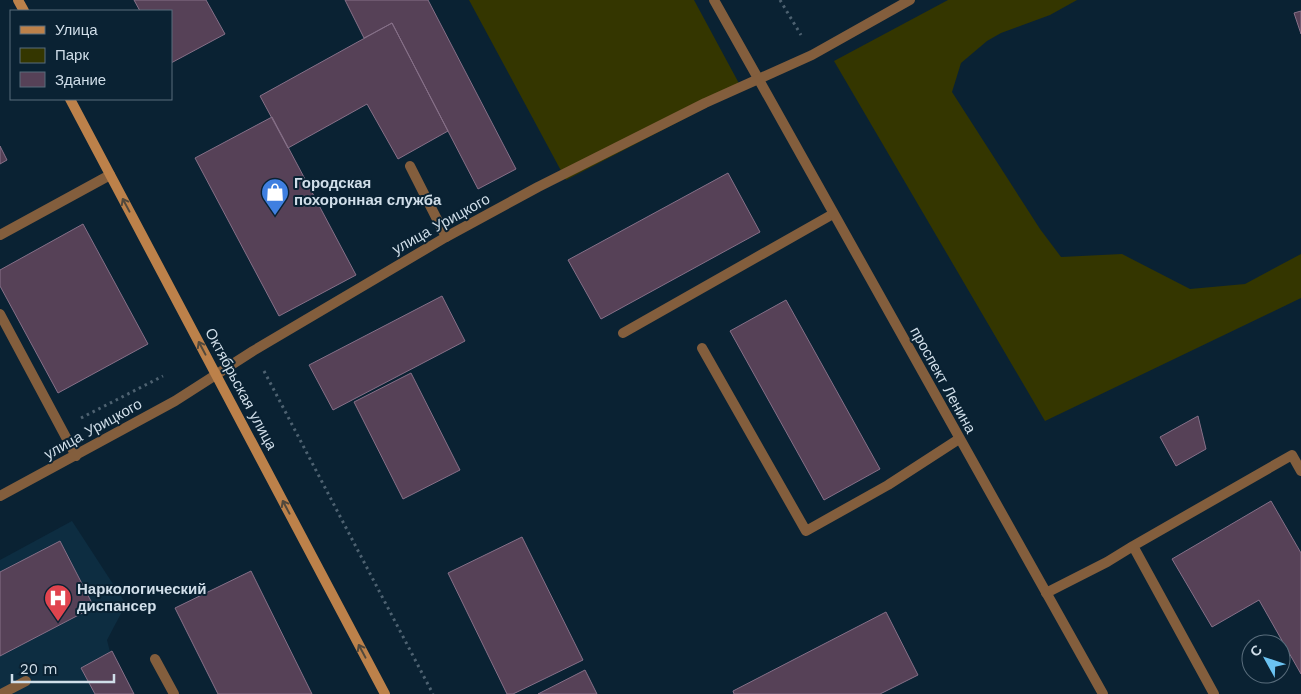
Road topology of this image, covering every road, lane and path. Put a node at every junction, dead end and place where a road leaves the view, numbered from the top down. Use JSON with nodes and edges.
{"nodes":[{"id":1,"x":714,"y":0,"type":"edge"},
{"id":2,"x":780,"y":0,"type":"edge"},
{"id":3,"x":910,"y":0,"type":"edge"},
{"id":4,"x":812,"y":55,"type":"junction"},
{"id":5,"x":759,"y":80,"type":"junction"},
{"id":6,"x":71,"y":100,"type":"edge"},
{"id":7,"x":410,"y":166,"type":"dead end"},
{"id":8,"x":110,"y":175,"type":"junction"},
{"id":9,"x":833,"y":214,"type":"junction"},
{"id":10,"x":0,"y":236,"type":"edge"},
{"id":11,"x":446,"y":237,"type":"junction"},
{"id":12,"x":0,"y":314,"type":"edge"},
{"id":13,"x":623,"y":333,"type":"dead end"},
{"id":14,"x":702,"y":348,"type":"dead end"},
{"id":15,"x":253,"y":351,"type":"junction"},
{"id":16,"x":216,"y":375,"type":"junction"},
{"id":17,"x":163,"y":376,"type":"dead end"},
{"id":18,"x":62,"y":428,"type":"junction"},
{"id":19,"x":960,"y":439,"type":"junction"},
{"id":20,"x":76,"y":456,"type":"junction"},
{"id":21,"x":1301,"y":471,"type":"edge"},
{"id":22,"x":0,"y":496,"type":"edge"},
{"id":23,"x":1133,"y":546,"type":"junction"},
{"id":24,"x":1046,"y":593,"type":"junction"},
{"id":25,"x":155,"y":659,"type":"dead end"},
{"id":26,"x":26,"y":681,"type":"dead end"},
{"id":27,"x":1,"y":694,"type":"edge"},
{"id":28,"x":174,"y":694,"type":"edge"},
{"id":29,"x":385,"y":694,"type":"edge"},
{"id":30,"x":433,"y":694,"type":"edge"},
{"id":31,"x":1103,"y":694,"type":"edge"},
{"id":32,"x":1214,"y":694,"type":"edge"}],
"edges":[{"from":1,"to":5,"type":"street","name":"проспект Ленина"},
{"from":2,"to":4,"type":"path"},
{"from":3,"to":4,"type":"street","name":"улица Урицкого"},
{"from":4,"to":5,"type":"street","name":"улица Урицкого"},
{"from":5,"to":9,"type":"street","name":"проспект Ленина"},
{"from":5,"to":11,"type":"street","name":"улица Урицкого"},
{"from":6,"to":8,"type":"main road","name":"Октябрьская улица"},
{"from":7,"to":11,"type":"street"},
{"from":8,"to":10,"type":"street"},
{"from":16,"to":8,"type":"main road","name":"Октябрьская улица","one_way":true},
{"from":9,"to":13,"type":"street"},
{"from":9,"to":19,"type":"street","name":"проспект Ленина"},
{"from":11,"to":15,"type":"street","name":"улица Урицкого"},
{"from":12,"to":18,"type":"street"},
{"from":14,"to":19,"type":"street"},
{"from":15,"to":16,"type":"street","name":"улица Урицкого"},
{"from":15,"to":30,"type":"path"},
{"from":16,"to":20,"type":"street","name":"улица Урицкого"},
{"from":29,"to":16,"type":"main road","name":"Октябрьская улица","one_way":true},
{"from":17,"to":18,"type":"path"},
{"from":18,"to":20,"type":"street"},
{"from":19,"to":24,"type":"street","name":"проспект Ленина"},
{"from":20,"to":22,"type":"street","name":"улица Урицкого"},
{"from":21,"to":23,"type":"street"},
{"from":23,"to":24,"type":"street"},
{"from":23,"to":32,"type":"street"},
{"from":24,"to":31,"type":"street","name":"проспект Ленина"},
{"from":25,"to":28,"type":"street"},
{"from":26,"to":27,"type":"street"}]}
